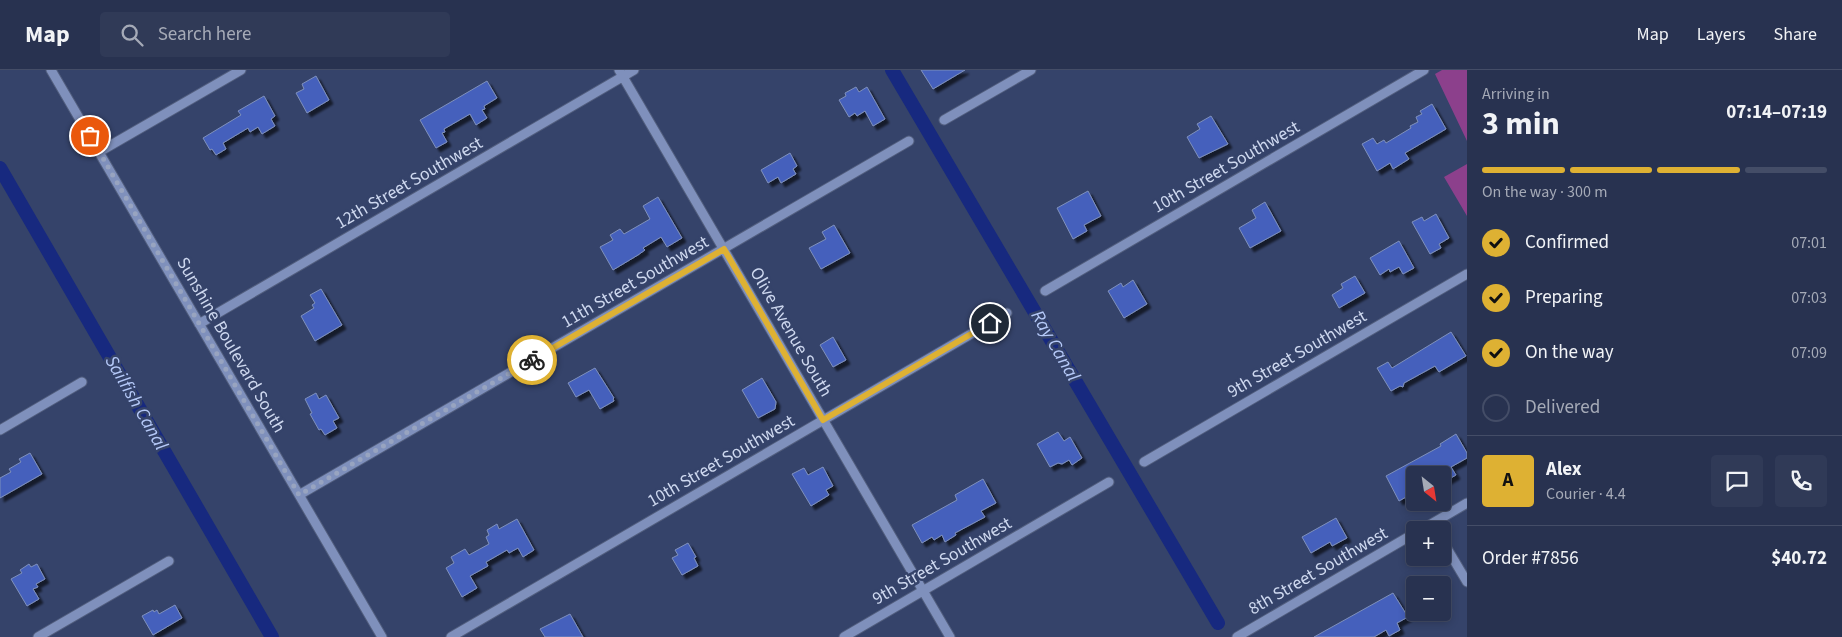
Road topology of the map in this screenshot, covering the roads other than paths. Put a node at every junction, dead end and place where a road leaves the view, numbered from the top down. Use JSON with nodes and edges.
{"nodes":[{"id":1,"x":51,"y":70,"type":"edge"},
{"id":2,"x":240,"y":70,"type":"edge"},
{"id":3,"x":634,"y":70,"type":"edge"},
{"id":4,"x":1031,"y":70,"type":"edge"},
{"id":5,"x":1424,"y":70,"type":"edge"},
{"id":6,"x":621,"y":73,"type":"edge"},
{"id":7,"x":944,"y":120,"type":"dead end"},
{"id":8,"x":909,"y":141,"type":"dead end"},
{"id":9,"x":99,"y":152,"type":"junction"},
{"id":10,"x":724,"y":249,"type":"junction"},
{"id":11,"x":1467,"y":274,"type":"edge"},
{"id":12,"x":1045,"y":291,"type":"dead end"},
{"id":13,"x":1007,"y":313,"type":"dead end"},
{"id":14,"x":199,"y":324,"type":"junction"},
{"id":15,"x":82,"y":382,"type":"dead end"},
{"id":16,"x":823,"y":420,"type":"junction"},
{"id":17,"x":0,"y":430,"type":"edge"},
{"id":18,"x":1144,"y":462,"type":"dead end"},
{"id":19,"x":1109,"y":482,"type":"dead end"},
{"id":20,"x":299,"y":495,"type":"junction"},
{"id":21,"x":1467,"y":503,"type":"edge"},
{"id":22,"x":1442,"y":521,"type":"edge"},
{"id":23,"x":1406,"y":538,"type":"edge"},
{"id":24,"x":1451,"y":555,"type":"edge"},
{"id":25,"x":169,"y":561,"type":"dead end"},
{"id":26,"x":1467,"y":582,"type":"edge"},
{"id":27,"x":924,"y":591,"type":"junction"},
{"id":28,"x":38,"y":637,"type":"edge"},
{"id":29,"x":382,"y":637,"type":"edge"},
{"id":30,"x":451,"y":637,"type":"edge"},
{"id":31,"x":844,"y":637,"type":"edge"},
{"id":32,"x":950,"y":637,"type":"edge"},
{"id":33,"x":1238,"y":637,"type":"edge"}],
"edges":[{"from":1,"to":9,"type":"street","name":"Sunshine Boulevard South"},
{"from":2,"to":9,"type":"street"},
{"from":3,"to":6,"type":"street","name":"12th Street Southwest"},
{"from":4,"to":7,"type":"street"},
{"from":5,"to":12,"type":"street","name":"10th Street Southwest"},
{"from":6,"to":10,"type":"street","name":"Olive Avenue South"},
{"from":6,"to":14,"type":"street","name":"12th Street Southwest"},
{"from":8,"to":10,"type":"street","name":"11th Street Southwest"},
{"from":9,"to":14,"type":"street","name":"Sunshine Boulevard South"},
{"from":10,"to":16,"type":"street","name":"Olive Avenue South"},
{"from":10,"to":20,"type":"street","name":"11th Street Southwest"},
{"from":11,"to":18,"type":"street","name":"9th Street Southwest"},
{"from":13,"to":16,"type":"street","name":"10th Street Southwest"},
{"from":14,"to":20,"type":"street","name":"Sunshine Boulevard South"},
{"from":15,"to":17,"type":"street"},
{"from":16,"to":27,"type":"street","name":"Olive Avenue South"},
{"from":16,"to":30,"type":"street","name":"10th Street Southwest"},
{"from":19,"to":27,"type":"street","name":"9th Street Southwest"},
{"from":20,"to":29,"type":"street","name":"Sunshine Boulevard South"},
{"from":21,"to":22,"type":"street"},
{"from":23,"to":33,"type":"street","name":"8th Street Southwest"},
{"from":24,"to":26,"type":"street"},
{"from":25,"to":28,"type":"street"},
{"from":27,"to":31,"type":"street","name":"9th Street Southwest"},
{"from":27,"to":32,"type":"street","name":"Olive Avenue South"}]}
